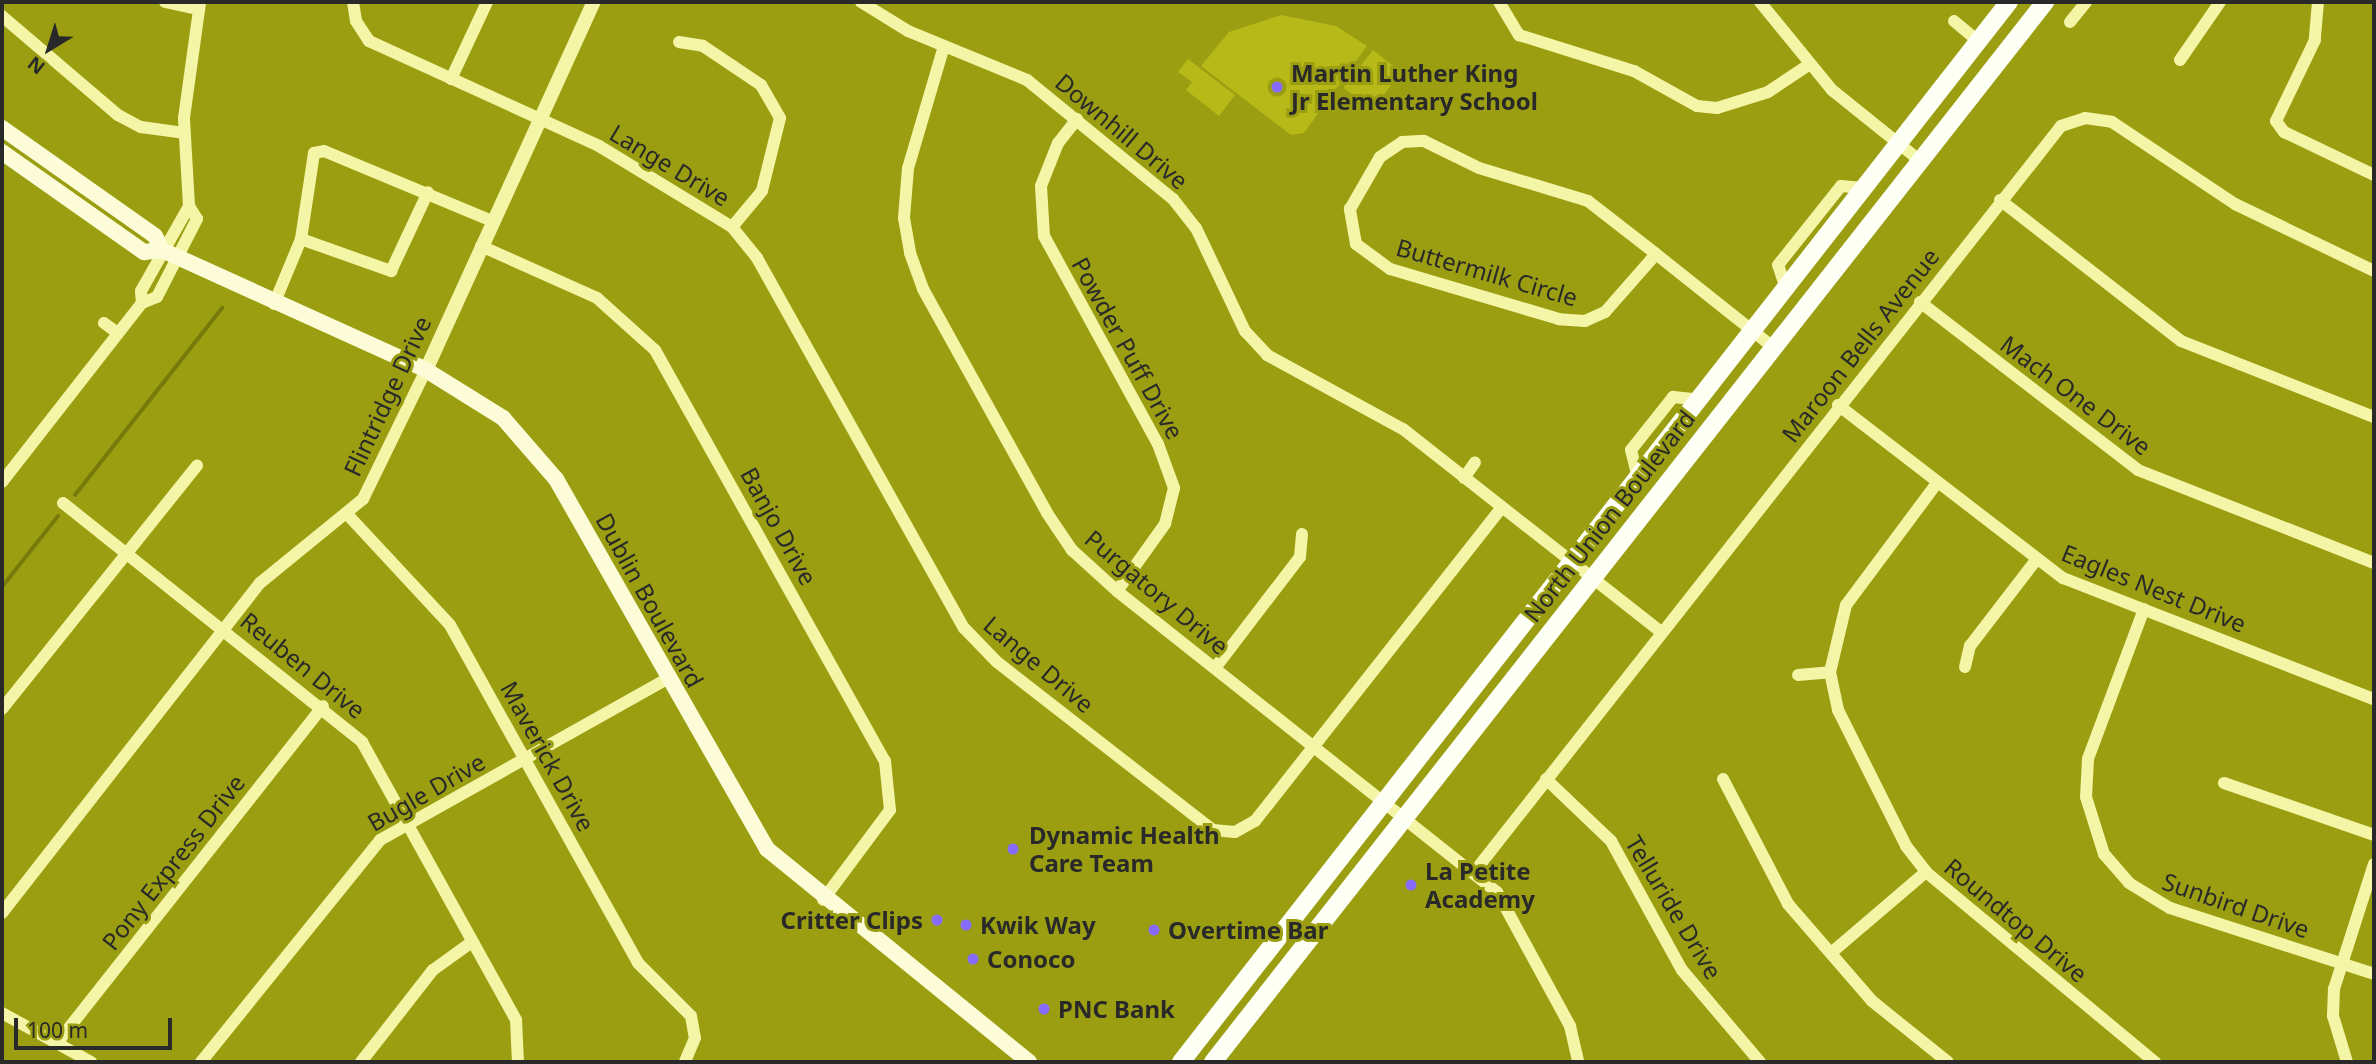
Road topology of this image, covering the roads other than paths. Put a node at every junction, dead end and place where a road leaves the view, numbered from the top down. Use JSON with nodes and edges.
{"nodes":[{"id":1,"x":165,"y":2,"type":"edge"},
{"id":2,"x":354,"y":2,"type":"edge"},
{"id":3,"x":487,"y":2,"type":"edge"},
{"id":4,"x":594,"y":2,"type":"edge"},
{"id":5,"x":861,"y":2,"type":"edge"},
{"id":6,"x":1499,"y":2,"type":"edge"},
{"id":7,"x":1760,"y":2,"type":"edge"},
{"id":8,"x":2009,"y":2,"type":"edge"},
{"id":9,"x":2045,"y":2,"type":"edge"},
{"id":10,"x":2086,"y":2,"type":"edge"},
{"id":11,"x":2220,"y":2,"type":"edge"},
{"id":12,"x":2318,"y":2,"type":"edge"},
{"id":13,"x":199,"y":5,"type":"edge"},
{"id":14,"x":2,"y":16,"type":"edge"},
{"id":15,"x":1954,"y":21,"type":"dead end"},
{"id":16,"x":2070,"y":23,"type":"dead end"},
{"id":17,"x":1979,"y":41,"type":"junction"},
{"id":18,"x":679,"y":42,"type":"dead end"},
{"id":19,"x":944,"y":46,"type":"junction"},
{"id":20,"x":2180,"y":60,"type":"dead end"},
{"id":21,"x":1810,"y":64,"type":"junction"},
{"id":22,"x":451,"y":79,"type":"junction"},
{"id":23,"x":537,"y":118,"type":"junction"},
{"id":24,"x":1077,"y":119,"type":"junction"},
{"id":25,"x":2,"y":128,"type":"edge"},
{"id":26,"x":184,"y":133,"type":"junction"},
{"id":27,"x":1898,"y":144,"type":"junction"},
{"id":28,"x":2,"y":152,"type":"edge"},
{"id":29,"x":1919,"y":160,"type":"junction"},
{"id":30,"x":2374,"y":175,"type":"edge"},
{"id":31,"x":428,"y":192,"type":"junction"},
{"id":32,"x":2000,"y":200,"type":"junction"},
{"id":33,"x":189,"y":206,"type":"junction"},
{"id":34,"x":492,"y":221,"type":"junction"},
{"id":35,"x":732,"y":227,"type":"junction"},
{"id":36,"x":301,"y":239,"type":"junction"},
{"id":37,"x":481,"y":246,"type":"junction"},
{"id":38,"x":162,"y":250,"type":"junction"},
{"id":39,"x":1656,"y":254,"type":"junction"},
{"id":40,"x":178,"y":259,"type":"junction"},
{"id":41,"x":2374,"y":271,"type":"edge"},
{"id":42,"x":1920,"y":302,"type":"junction"},
{"id":43,"x":142,"y":303,"type":"junction"},
{"id":44,"x":274,"y":304,"type":"junction"},
{"id":45,"x":104,"y":323,"type":"dead end"},
{"id":46,"x":1753,"y":332,"type":"junction"},
{"id":47,"x":118,"y":333,"type":"junction"},
{"id":48,"x":1773,"y":347,"type":"junction"},
{"id":49,"x":426,"y":370,"type":"junction"},
{"id":50,"x":1839,"y":405,"type":"junction"},
{"id":51,"x":2374,"y":417,"type":"edge"},
{"id":52,"x":1475,"y":462,"type":"dead end"},
{"id":53,"x":197,"y":466,"type":"dead end"},
{"id":54,"x":1464,"y":478,"type":"junction"},
{"id":55,"x":2,"y":482,"type":"edge"},
{"id":56,"x":1937,"y":483,"type":"junction"},
{"id":57,"x":63,"y":503,"type":"dead end"},
{"id":58,"x":1501,"y":508,"type":"junction"},
{"id":59,"x":347,"y":514,"type":"junction"},
{"id":60,"x":1302,"y":534,"type":"dead end"},
{"id":61,"x":125,"y":552,"type":"junction"},
{"id":62,"x":2036,"y":559,"type":"junction"},
{"id":63,"x":1571,"y":562,"type":"junction"},
{"id":64,"x":2374,"y":562,"type":"edge"},
{"id":65,"x":1592,"y":577,"type":"junction"},
{"id":66,"x":1117,"y":591,"type":"junction"},
{"id":67,"x":2144,"y":609,"type":"junction"},
{"id":68,"x":224,"y":629,"type":"junction"},
{"id":69,"x":1661,"y":632,"type":"junction"},
{"id":70,"x":1965,"y":667,"type":"dead end"},
{"id":71,"x":1215,"y":668,"type":"junction"},
{"id":72,"x":1830,"y":673,"type":"junction"},
{"id":73,"x":1798,"y":675,"type":"dead end"},
{"id":74,"x":667,"y":679,"type":"junction"},
{"id":75,"x":2374,"y":699,"type":"edge"},
{"id":76,"x":323,"y":706,"type":"junction"},
{"id":77,"x":2,"y":709,"type":"edge"},
{"id":78,"x":1315,"y":747,"type":"junction"},
{"id":79,"x":527,"y":760,"type":"junction"},
{"id":80,"x":1546,"y":779,"type":"junction"},
{"id":81,"x":1723,"y":779,"type":"dead end"},
{"id":82,"x":2224,"y":783,"type":"dead end"},
{"id":83,"x":1385,"y":802,"type":"junction"},
{"id":84,"x":1405,"y":818,"type":"junction"},
{"id":85,"x":407,"y":823,"type":"junction"},
{"id":86,"x":2374,"y":835,"type":"edge"},
{"id":87,"x":2374,"y":864,"type":"edge"},
{"id":88,"x":1475,"y":871,"type":"junction"},
{"id":89,"x":1926,"y":872,"type":"junction"},
{"id":90,"x":823,"y":900,"type":"junction"},
{"id":91,"x":2,"y":913,"type":"edge"},
{"id":92,"x":472,"y":942,"type":"junction"},
{"id":93,"x":1831,"y":953,"type":"junction"},
{"id":94,"x":2343,"y":964,"type":"junction"},
{"id":95,"x":2374,"y":974,"type":"edge"},
{"id":96,"x":2,"y":1013,"type":"edge"},
{"id":97,"x":57,"y":1044,"type":"junction"},
{"id":98,"x":91,"y":1062,"type":"edge"},
{"id":99,"x":201,"y":1062,"type":"edge"},
{"id":100,"x":360,"y":1062,"type":"edge"},
{"id":101,"x":518,"y":1062,"type":"edge"},
{"id":102,"x":685,"y":1062,"type":"edge"},
{"id":103,"x":1028,"y":1062,"type":"edge"},
{"id":104,"x":1181,"y":1062,"type":"edge"},
{"id":105,"x":1213,"y":1062,"type":"edge"},
{"id":106,"x":1578,"y":1062,"type":"edge"},
{"id":107,"x":1760,"y":1062,"type":"edge"},
{"id":108,"x":1948,"y":1062,"type":"edge"},
{"id":109,"x":2155,"y":1062,"type":"edge"},
{"id":110,"x":2347,"y":1062,"type":"edge"}],
"edges":[{"from":1,"to":13,"type":"street"},
{"from":2,"to":22,"type":"street","name":"Lange Drive"},
{"from":3,"to":22,"type":"street"},
{"from":4,"to":23,"type":"street","name":"Flintridge Drive"},
{"from":5,"to":19,"type":"street","name":"Downhill Drive"},
{"from":6,"to":21,"type":"street"},
{"from":7,"to":21,"type":"street"},
{"from":8,"to":17,"type":"main road","name":"North Union Boulevard"},
{"from":9,"to":29,"type":"main road","name":"North Union Boulevard"},
{"from":10,"to":16,"type":"street"},
{"from":11,"to":20,"type":"street"},
{"from":12,"to":30,"type":"street"},
{"from":13,"to":26,"type":"street"},
{"from":14,"to":26,"type":"street"},
{"from":15,"to":17,"type":"street"},
{"from":17,"to":27,"type":"main road","name":"North Union Boulevard"},
{"from":18,"to":35,"type":"street"},
{"from":19,"to":24,"type":"street","name":"Downhill Drive"},
{"from":19,"to":66,"type":"street","name":"Purgatory Drive"},
{"from":21,"to":27,"type":"street"},
{"from":22,"to":23,"type":"street","name":"Lange Drive"},
{"from":23,"to":34,"type":"street","name":"Flintridge Drive"},
{"from":23,"to":35,"type":"street","name":"Lange Drive"},
{"from":24,"to":54,"type":"street","name":"Downhill Drive"},
{"from":24,"to":66,"type":"street","name":"Powder Puff Drive"},
{"from":25,"to":38,"type":"main road","name":"Dublin Boulevard"},
{"from":26,"to":33,"type":"street"},
{"from":27,"to":29,"type":"street"},
{"from":27,"to":46,"type":"main road","name":"North Union Boulevard"},
{"from":28,"to":38,"type":"main road","name":"Dublin Boulevard"},
{"from":29,"to":48,"type":"main road","name":"North Union Boulevard"},
{"from":31,"to":34,"type":"street"},
{"from":31,"to":36,"type":"street"},
{"from":31,"to":36,"type":"street"},
{"from":32,"to":41,"type":"street","name":"Maroon Bells Avenue"},
{"from":32,"to":42,"type":"street","name":"Maroon Bells Avenue"},
{"from":32,"to":51,"type":"street"},
{"from":33,"to":38,"type":"street"},
{"from":33,"to":40,"type":"street"},
{"from":34,"to":37,"type":"street","name":"Flintridge Drive"},
{"from":35,"to":78,"type":"street","name":"Lange Drive"},
{"from":36,"to":44,"type":"street"},
{"from":37,"to":49,"type":"street","name":"Flintridge Drive"},
{"from":37,"to":90,"type":"street","name":"Banjo Drive"},
{"from":38,"to":40,"type":"main road","name":"Dublin Boulevard"},
{"from":38,"to":43,"type":"street"},
{"from":39,"to":39,"type":"street","name":"Buttermilk Circle"},
{"from":39,"to":46,"type":"street","name":"Buttermilk Circle"},
{"from":40,"to":43,"type":"street"},
{"from":40,"to":44,"type":"main road","name":"Dublin Boulevard"},
{"from":42,"to":50,"type":"street","name":"Maroon Bells Avenue"},
{"from":42,"to":64,"type":"street","name":"Mach One Drive"},
{"from":43,"to":47,"type":"street"},
{"from":44,"to":49,"type":"main road","name":"Dublin Boulevard"},
{"from":45,"to":47,"type":"street"},
{"from":46,"to":48,"type":"street","name":"Buttermilk Circle"},
{"from":46,"to":63,"type":"main road","name":"North Union Boulevard"},
{"from":47,"to":55,"type":"street"},
{"from":48,"to":65,"type":"main road","name":"North Union Boulevard"},
{"from":49,"to":59,"type":"street","name":"Flintridge Drive"},
{"from":49,"to":74,"type":"main road","name":"Dublin Boulevard"},
{"from":50,"to":56,"type":"street","name":"Eagles Nest Drive"},
{"from":50,"to":69,"type":"street","name":"Maroon Bells Avenue"},
{"from":52,"to":54,"type":"street"},
{"from":53,"to":61,"type":"street"},
{"from":54,"to":58,"type":"street","name":"Downhill Drive"},
{"from":56,"to":62,"type":"street","name":"Eagles Nest Drive"},
{"from":56,"to":72,"type":"street","name":"Roundtop Drive"},
{"from":57,"to":61,"type":"street","name":"Reuben Drive"},
{"from":58,"to":63,"type":"street","name":"Downhill Drive"},
{"from":58,"to":78,"type":"street","name":"Lange Drive"},
{"from":59,"to":68,"type":"street","name":"Flintridge Drive"},
{"from":59,"to":79,"type":"street","name":"Maverick Drive"},
{"from":60,"to":71,"type":"street"},
{"from":61,"to":68,"type":"street","name":"Reuben Drive"},
{"from":61,"to":77,"type":"street"},
{"from":62,"to":67,"type":"street","name":"Eagles Nest Drive"},
{"from":62,"to":70,"type":"street"},
{"from":63,"to":65,"type":"street","name":"Downhill Drive"},
{"from":63,"to":83,"type":"main road","name":"North Union Boulevard"},
{"from":65,"to":69,"type":"street","name":"Downhill Drive"},
{"from":65,"to":84,"type":"main road","name":"North Union Boulevard"},
{"from":66,"to":71,"type":"street","name":"Purgatory Drive"},
{"from":67,"to":75,"type":"street","name":"Eagles Nest Drive"},
{"from":67,"to":94,"type":"street","name":"Sunbird Drive"},
{"from":68,"to":76,"type":"street","name":"Reuben Drive"},
{"from":68,"to":91,"type":"street","name":"Flintridge Drive"},
{"from":69,"to":80,"type":"street","name":"Maroon Bells Avenue"},
{"from":71,"to":78,"type":"street","name":"Purgatory Drive"},
{"from":72,"to":73,"type":"street"},
{"from":72,"to":89,"type":"street","name":"Roundtop Drive"},
{"from":74,"to":79,"type":"street","name":"Bugle Drive"},
{"from":74,"to":90,"type":"main road","name":"Dublin Boulevard"},
{"from":76,"to":85,"type":"street","name":"Reuben Drive"},
{"from":76,"to":97,"type":"street","name":"Pony Express Drive"},
{"from":78,"to":83,"type":"street","name":"Purgatory Drive"},
{"from":79,"to":85,"type":"street","name":"Bugle Drive"},
{"from":79,"to":102,"type":"street","name":"Maverick Drive"},
{"from":80,"to":88,"type":"street","name":"Maroon Bells Avenue"},
{"from":80,"to":107,"type":"street","name":"Telluride Drive"},
{"from":81,"to":93,"type":"street"},
{"from":82,"to":86,"type":"street"},
{"from":83,"to":84,"type":"street","name":"Purgatory Drive"},
{"from":83,"to":104,"type":"main road","name":"North Union Boulevard"},
{"from":84,"to":88,"type":"street","name":"Purgatory Drive"},
{"from":84,"to":105,"type":"main road","name":"North Union Boulevard"},
{"from":85,"to":92,"type":"street","name":"Reuben Drive"},
{"from":85,"to":99,"type":"street","name":"Bugle Drive"},
{"from":87,"to":94,"type":"street"},
{"from":88,"to":106,"type":"street","name":"Purgatory Drive"},
{"from":89,"to":93,"type":"street"},
{"from":89,"to":109,"type":"street","name":"Roundtop Drive"},
{"from":90,"to":103,"type":"main road","name":"Dublin Boulevard"},
{"from":92,"to":100,"type":"street"},
{"from":92,"to":101,"type":"street","name":"Reuben Drive"},
{"from":93,"to":108,"type":"street"},
{"from":94,"to":95,"type":"street","name":"Sunbird Drive"},
{"from":94,"to":110,"type":"street"},
{"from":96,"to":97,"type":"street"},
{"from":97,"to":98,"type":"street"}]}
